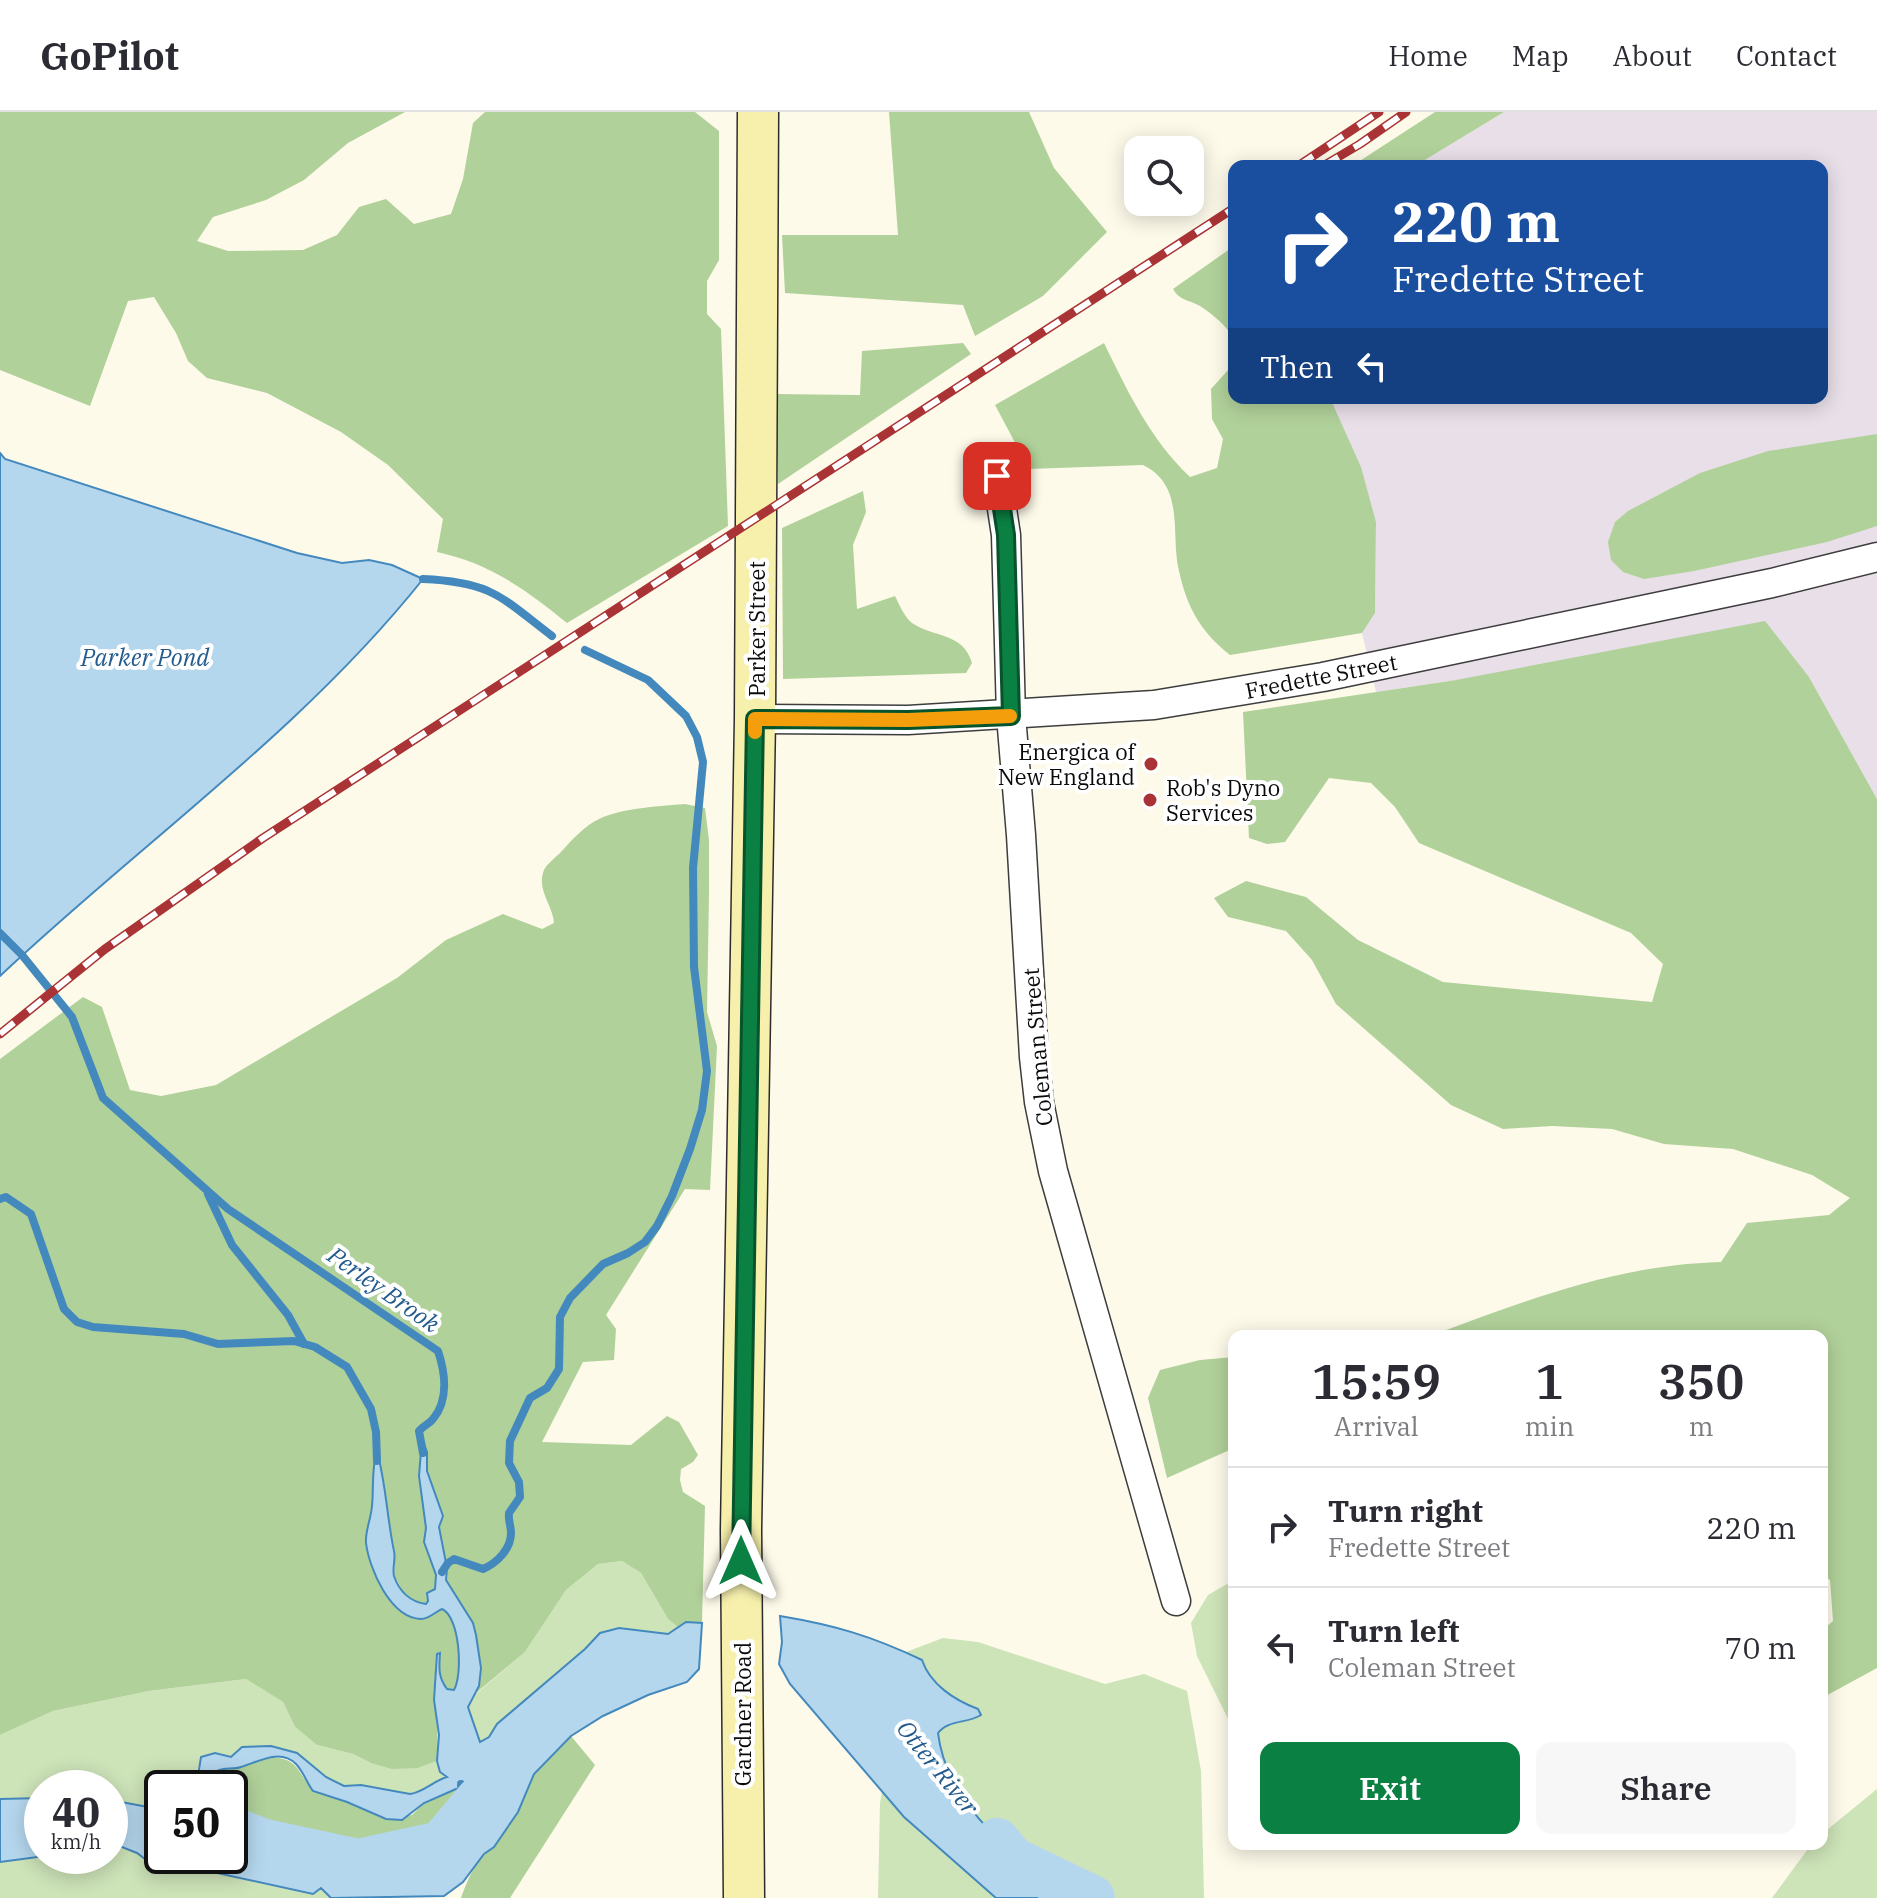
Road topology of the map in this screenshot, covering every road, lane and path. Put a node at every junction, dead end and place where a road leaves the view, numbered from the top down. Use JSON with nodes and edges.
{"nodes":[{"id":1,"x":758,"y":112,"type":"edge"},
{"id":2,"x":997,"y":476,"type":"dead end"},
{"id":3,"x":1877,"y":557,"type":"edge"},
{"id":4,"x":1011,"y":716,"type":"junction"},
{"id":5,"x":755,"y":719,"type":"junction"},
{"id":6,"x":741,"y":1530,"type":"joint"},
{"id":7,"x":1176,"y":1601,"type":"dead end"},
{"id":8,"x":744,"y":1898,"type":"edge"}],
"edges":[{"from":1,"to":5,"type":"main road","name":"Parker Street"},
{"from":2,"to":4,"type":"street","name":"Coleman Street"},
{"from":3,"to":4,"type":"street","name":"Fredette Street"},
{"from":4,"to":5,"type":"street","name":"Fredette Street"},
{"from":4,"to":7,"type":"street","name":"Coleman Street"},
{"from":5,"to":6,"type":"main road","name":"Parker Street"},
{"from":6,"to":8,"type":"main road","name":"Gardner Road"}]}
